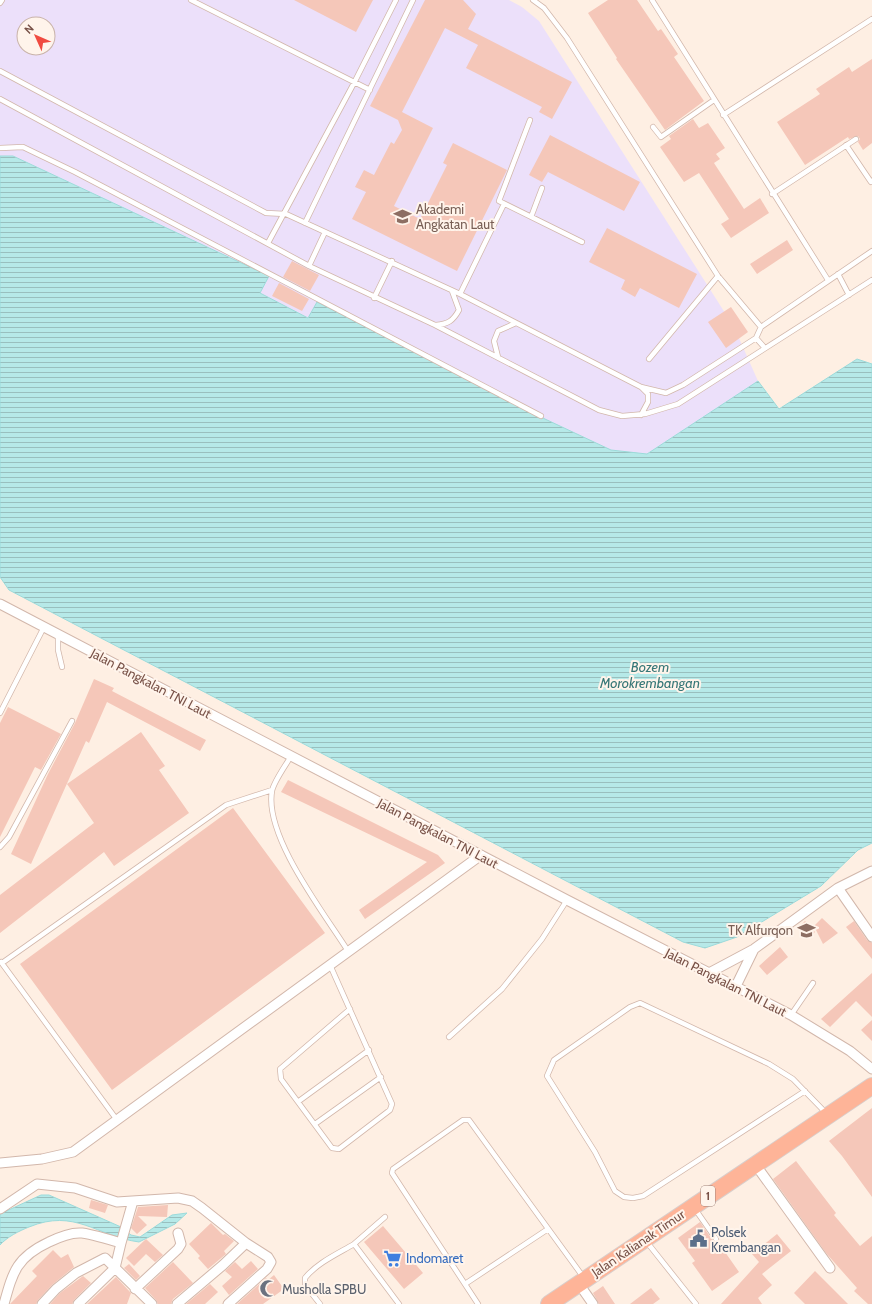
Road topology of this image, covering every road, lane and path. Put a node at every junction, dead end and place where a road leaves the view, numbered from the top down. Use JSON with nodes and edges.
{"nodes":[{"id":1,"x":2,"y":0,"type":"edge"},
{"id":2,"x":191,"y":0,"type":"edge"},
{"id":3,"x":396,"y":0,"type":"edge"},
{"id":4,"x":413,"y":0,"type":"edge"},
{"id":5,"x":533,"y":0,"type":"edge"},
{"id":6,"x":652,"y":0,"type":"edge"},
{"id":7,"x":0,"y":3,"type":"edge"},
{"id":8,"x":872,"y":18,"type":"edge"},
{"id":9,"x":0,"y":71,"type":"edge"},
{"id":10,"x":354,"y":83,"type":"junction"},
{"id":11,"x":370,"y":90,"type":"junction"},
{"id":12,"x":0,"y":99,"type":"edge"},
{"id":13,"x":714,"y":100,"type":"junction"},
{"id":14,"x":723,"y":115,"type":"junction"},
{"id":15,"x":530,"y":120,"type":"dead end"},
{"id":16,"x":653,"y":126,"type":"dead end"},
{"id":17,"x":856,"y":139,"type":"dead end"},
{"id":18,"x":846,"y":145,"type":"junction"},
{"id":19,"x":0,"y":148,"type":"edge"},
{"id":20,"x":872,"y":181,"type":"edge"},
{"id":21,"x":542,"y":188,"type":"dead end"},
{"id":22,"x":772,"y":194,"type":"junction"},
{"id":23,"x":504,"y":204,"type":"junction"},
{"id":24,"x":286,"y":214,"type":"junction"},
{"id":25,"x":531,"y":217,"type":"junction"},
{"id":26,"x":305,"y":223,"type":"junction"},
{"id":27,"x":325,"y":232,"type":"junction"},
{"id":28,"x":582,"y":242,"type":"dead end"},
{"id":29,"x":268,"y":244,"type":"junction"},
{"id":30,"x":872,"y":251,"type":"edge"},
{"id":31,"x":392,"y":261,"type":"junction"},
{"id":32,"x":309,"y":266,"type":"junction"},
{"id":33,"x":838,"y":274,"type":"junction"},
{"id":34,"x":718,"y":276,"type":"junction"},
{"id":35,"x":828,"y":280,"type":"junction"},
{"id":36,"x":872,"y":280,"type":"edge"},
{"id":37,"x":452,"y":291,"type":"junction"},
{"id":38,"x":460,"y":294,"type":"junction"},
{"id":39,"x":849,"y":295,"type":"junction"},
{"id":40,"x":374,"y":298,"type":"junction"},
{"id":41,"x":516,"y":323,"type":"junction"},
{"id":42,"x":435,"y":325,"type":"junction"},
{"id":43,"x":761,"y":327,"type":"junction"},
{"id":44,"x":756,"y":338,"type":"junction"},
{"id":45,"x":764,"y":347,"type":"junction"},
{"id":46,"x":498,"y":357,"type":"junction"},
{"id":47,"x":648,"y":359,"type":"dead end"},
{"id":48,"x":641,"y":387,"type":"junction"},
{"id":49,"x":641,"y":414,"type":"junction"},
{"id":50,"x":541,"y":416,"type":"dead end"},
{"id":51,"x":0,"y":604,"type":"edge"},
{"id":52,"x":44,"y":627,"type":"junction"},
{"id":53,"x":58,"y":634,"type":"junction"},
{"id":54,"x":62,"y":667,"type":"dead end"},
{"id":55,"x":0,"y":713,"type":"edge"},
{"id":56,"x":72,"y":721,"type":"dead end"},
{"id":57,"x":291,"y":756,"type":"junction"},
{"id":58,"x":272,"y":790,"type":"junction"},
{"id":59,"x":0,"y":848,"type":"edge"},
{"id":60,"x":481,"y":855,"type":"junction"},
{"id":61,"x":872,"y":871,"type":"edge"},
{"id":62,"x":838,"y":888,"type":"junction"},
{"id":63,"x":567,"y":900,"type":"junction"},
{"id":64,"x":872,"y":937,"type":"edge"},
{"id":65,"x":754,"y":949,"type":"junction"},
{"id":66,"x":348,"y":951,"type":"junction"},
{"id":67,"x":1,"y":962,"type":"edge"},
{"id":68,"x":330,"y":965,"type":"junction"},
{"id":69,"x":709,"y":973,"type":"junction"},
{"id":70,"x":813,"y":983,"type":"dead end"},
{"id":71,"x":736,"y":986,"type":"junction"},
{"id":72,"x":350,"y":1009,"type":"junction"},
{"id":73,"x":791,"y":1015,"type":"junction"},
{"id":74,"x":449,"y":1037,"type":"dead end"},
{"id":75,"x":369,"y":1050,"type":"junction"},
{"id":76,"x":872,"y":1069,"type":"edge"},
{"id":77,"x":381,"y":1077,"type":"junction"},
{"id":78,"x":805,"y":1091,"type":"junction"},
{"id":79,"x":870,"y":1091,"type":"edge"},
{"id":80,"x":299,"y":1101,"type":"junction"},
{"id":81,"x":828,"y":1115,"type":"junction"},
{"id":82,"x":117,"y":1120,"type":"junction"},
{"id":83,"x":315,"y":1124,"type":"junction"},
{"id":84,"x":0,"y":1163,"type":"edge"},
{"id":85,"x":755,"y":1164,"type":"junction"},
{"id":86,"x":133,"y":1201,"type":"junction"},
{"id":87,"x":693,"y":1206,"type":"junction"},
{"id":88,"x":0,"y":1209,"type":"edge"},
{"id":89,"x":385,"y":1217,"type":"dead end"},
{"id":90,"x":548,"y":1229,"type":"junction"},
{"id":91,"x":178,"y":1233,"type":"dead end"},
{"id":92,"x":644,"y":1239,"type":"junction"},
{"id":93,"x":716,"y":1239,"type":"dead end"},
{"id":94,"x":122,"y":1241,"type":"junction"},
{"id":95,"x":246,"y":1243,"type":"junction"},
{"id":96,"x":354,"y":1244,"type":"junction"},
{"id":97,"x":115,"y":1268,"type":"junction"},
{"id":98,"x":830,"y":1268,"type":"dead end"},
{"id":99,"x":582,"y":1282,"type":"junction"},
{"id":100,"x":465,"y":1284,"type":"junction"},
{"id":101,"x":135,"y":1289,"type":"junction"},
{"id":102,"x":143,"y":1297,"type":"junction"},
{"id":103,"x":397,"y":1303,"type":"edge"},
{"id":104,"x":4,"y":1304,"type":"edge"},
{"id":105,"x":42,"y":1304,"type":"edge"},
{"id":106,"x":78,"y":1304,"type":"edge"},
{"id":107,"x":136,"y":1304,"type":"edge"},
{"id":108,"x":152,"y":1304,"type":"edge"},
{"id":109,"x":177,"y":1304,"type":"edge"},
{"id":110,"x":228,"y":1304,"type":"edge"},
{"id":111,"x":320,"y":1304,"type":"edge"},
{"id":112,"x":478,"y":1304,"type":"edge"},
{"id":113,"x":549,"y":1304,"type":"edge"},
{"id":114,"x":593,"y":1304,"type":"edge"},
{"id":115,"x":696,"y":1304,"type":"edge"}],
"edges":[{"from":1,"to":7,"type":"lane"},
{"from":2,"to":10,"type":"lane"},
{"from":3,"to":10,"type":"lane"},
{"from":4,"to":11,"type":"lane"},
{"from":5,"to":34,"type":"lane"},
{"from":6,"to":13,"type":"lane"},
{"from":8,"to":14,"type":"lane"},
{"from":9,"to":24,"type":"lane"},
{"from":10,"to":11,"type":"lane"},
{"from":10,"to":24,"type":"lane"},
{"from":11,"to":26,"type":"lane"},
{"from":12,"to":29,"type":"lane"},
{"from":13,"to":14,"type":"lane"},
{"from":13,"to":16,"type":"lane"},
{"from":14,"to":22,"type":"lane"},
{"from":15,"to":23,"type":"lane"},
{"from":17,"to":18,"type":"lane"},
{"from":18,"to":20,"type":"lane"},
{"from":18,"to":22,"type":"lane"},
{"from":19,"to":50,"type":"lane"},
{"from":21,"to":25,"type":"lane"},
{"from":22,"to":35,"type":"lane"},
{"from":23,"to":25,"type":"lane"},
{"from":23,"to":38,"type":"lane"},
{"from":24,"to":26,"type":"lane"},
{"from":24,"to":29,"type":"lane"},
{"from":25,"to":28,"type":"lane"},
{"from":26,"to":27,"type":"lane"},
{"from":27,"to":31,"type":"lane"},
{"from":27,"to":32,"type":"lane"},
{"from":29,"to":32,"type":"lane"},
{"from":30,"to":33,"type":"lane"},
{"from":31,"to":37,"type":"lane"},
{"from":31,"to":40,"type":"lane"},
{"from":32,"to":40,"type":"lane"},
{"from":33,"to":35,"type":"lane"},
{"from":33,"to":39,"type":"lane"},
{"from":34,"to":43,"type":"lane"},
{"from":34,"to":47,"type":"lane"},
{"from":35,"to":43,"type":"lane"},
{"from":36,"to":39,"type":"lane"},
{"from":37,"to":38,"type":"lane"},
{"from":37,"to":42,"type":"lane"},
{"from":38,"to":41,"type":"lane"},
{"from":39,"to":45,"type":"lane"},
{"from":40,"to":42,"type":"lane"},
{"from":41,"to":46,"type":"lane"},
{"from":41,"to":48,"type":"lane"},
{"from":42,"to":46,"type":"lane"},
{"from":43,"to":44,"type":"lane"},
{"from":44,"to":45,"type":"lane"},
{"from":44,"to":48,"type":"lane"},
{"from":45,"to":49,"type":"lane"},
{"from":46,"to":49,"type":"lane"},
{"from":48,"to":49,"type":"lane"},
{"from":51,"to":52,"type":"street","name":"Jalan Pangkalan TNI Laut"},
{"from":52,"to":53,"type":"street","name":"Jalan Pangkalan TNI Laut"},
{"from":52,"to":55,"type":"lane"},
{"from":53,"to":54,"type":"lane"},
{"from":53,"to":57,"type":"street","name":"Jalan Pangkalan TNI Laut"},
{"from":56,"to":59,"type":"lane"},
{"from":57,"to":58,"type":"lane"},
{"from":57,"to":60,"type":"street","name":"Jalan Pangkalan TNI Laut"},
{"from":58,"to":66,"type":"lane"},
{"from":58,"to":67,"type":"lane"},
{"from":60,"to":63,"type":"street","name":"Jalan Pangkalan TNI Laut"},
{"from":60,"to":66,"type":"street"},
{"from":61,"to":62,"type":"street"},
{"from":62,"to":64,"type":"street"},
{"from":62,"to":65,"type":"street"},
{"from":63,"to":69,"type":"street","name":"Jalan Pangkalan TNI Laut"},
{"from":63,"to":74,"type":"lane"},
{"from":65,"to":69,"type":"street"},
{"from":65,"to":71,"type":"street"},
{"from":66,"to":68,"type":"street"},
{"from":67,"to":82,"type":"lane"},
{"from":68,"to":72,"type":"lane"},
{"from":68,"to":82,"type":"street"},
{"from":69,"to":71,"type":"street","name":"Jalan Pangkalan TNI Laut"},
{"from":70,"to":73,"type":"lane"},
{"from":71,"to":73,"type":"street","name":"Jalan Pangkalan TNI Laut"},
{"from":72,"to":75,"type":"lane"},
{"from":72,"to":80,"type":"lane"},
{"from":73,"to":76,"type":"street","name":"Jalan Pangkalan TNI Laut"},
{"from":75,"to":77,"type":"lane"},
{"from":75,"to":80,"type":"lane"},
{"from":77,"to":83,"type":"lane"},
{"from":77,"to":83,"type":"lane"},
{"from":78,"to":78,"type":"lane"},
{"from":78,"to":81,"type":"lane"},
{"from":79,"to":81,"type":"highway","name":"Jalan Kalianak Timur","number":"1"},
{"from":80,"to":83,"type":"lane"},
{"from":81,"to":85,"type":"highway","name":"Jalan Kalianak Timur","number":"1"},
{"from":82,"to":84,"type":"street"},
{"from":85,"to":87,"type":"highway","name":"Jalan Kalianak Timur","number":"1"},
{"from":85,"to":98,"type":"street"},
{"from":86,"to":88,"type":"street"},
{"from":86,"to":94,"type":"street"},
{"from":86,"to":95,"type":"street"},
{"from":87,"to":92,"type":"highway","name":"Jalan Kalianak Timur","number":"1"},
{"from":87,"to":93,"type":"lane"},
{"from":89,"to":96,"type":"lane"},
{"from":90,"to":99,"type":"lane"},
{"from":90,"to":100,"type":"lane"},
{"from":90,"to":100,"type":"lane"},
{"from":91,"to":101,"type":"street"},
{"from":92,"to":99,"type":"highway","name":"Jalan Kalianak Timur","number":"1"},
{"from":92,"to":115,"type":"lane"},
{"from":94,"to":97,"type":"street"},
{"from":94,"to":104,"type":"street"},
{"from":95,"to":109,"type":"street"},
{"from":95,"to":110,"type":"street"},
{"from":96,"to":103,"type":"lane"},
{"from":96,"to":111,"type":"lane"},
{"from":97,"to":101,"type":"street"},
{"from":97,"to":105,"type":"street"},
{"from":97,"to":106,"type":"street"},
{"from":99,"to":113,"type":"highway","name":"Jalan Kalianak Timur","number":"1"},
{"from":99,"to":114,"type":"street"},
{"from":100,"to":112,"type":"lane"},
{"from":101,"to":102,"type":"street"},
{"from":102,"to":107,"type":"street"},
{"from":102,"to":108,"type":"street"}]}
